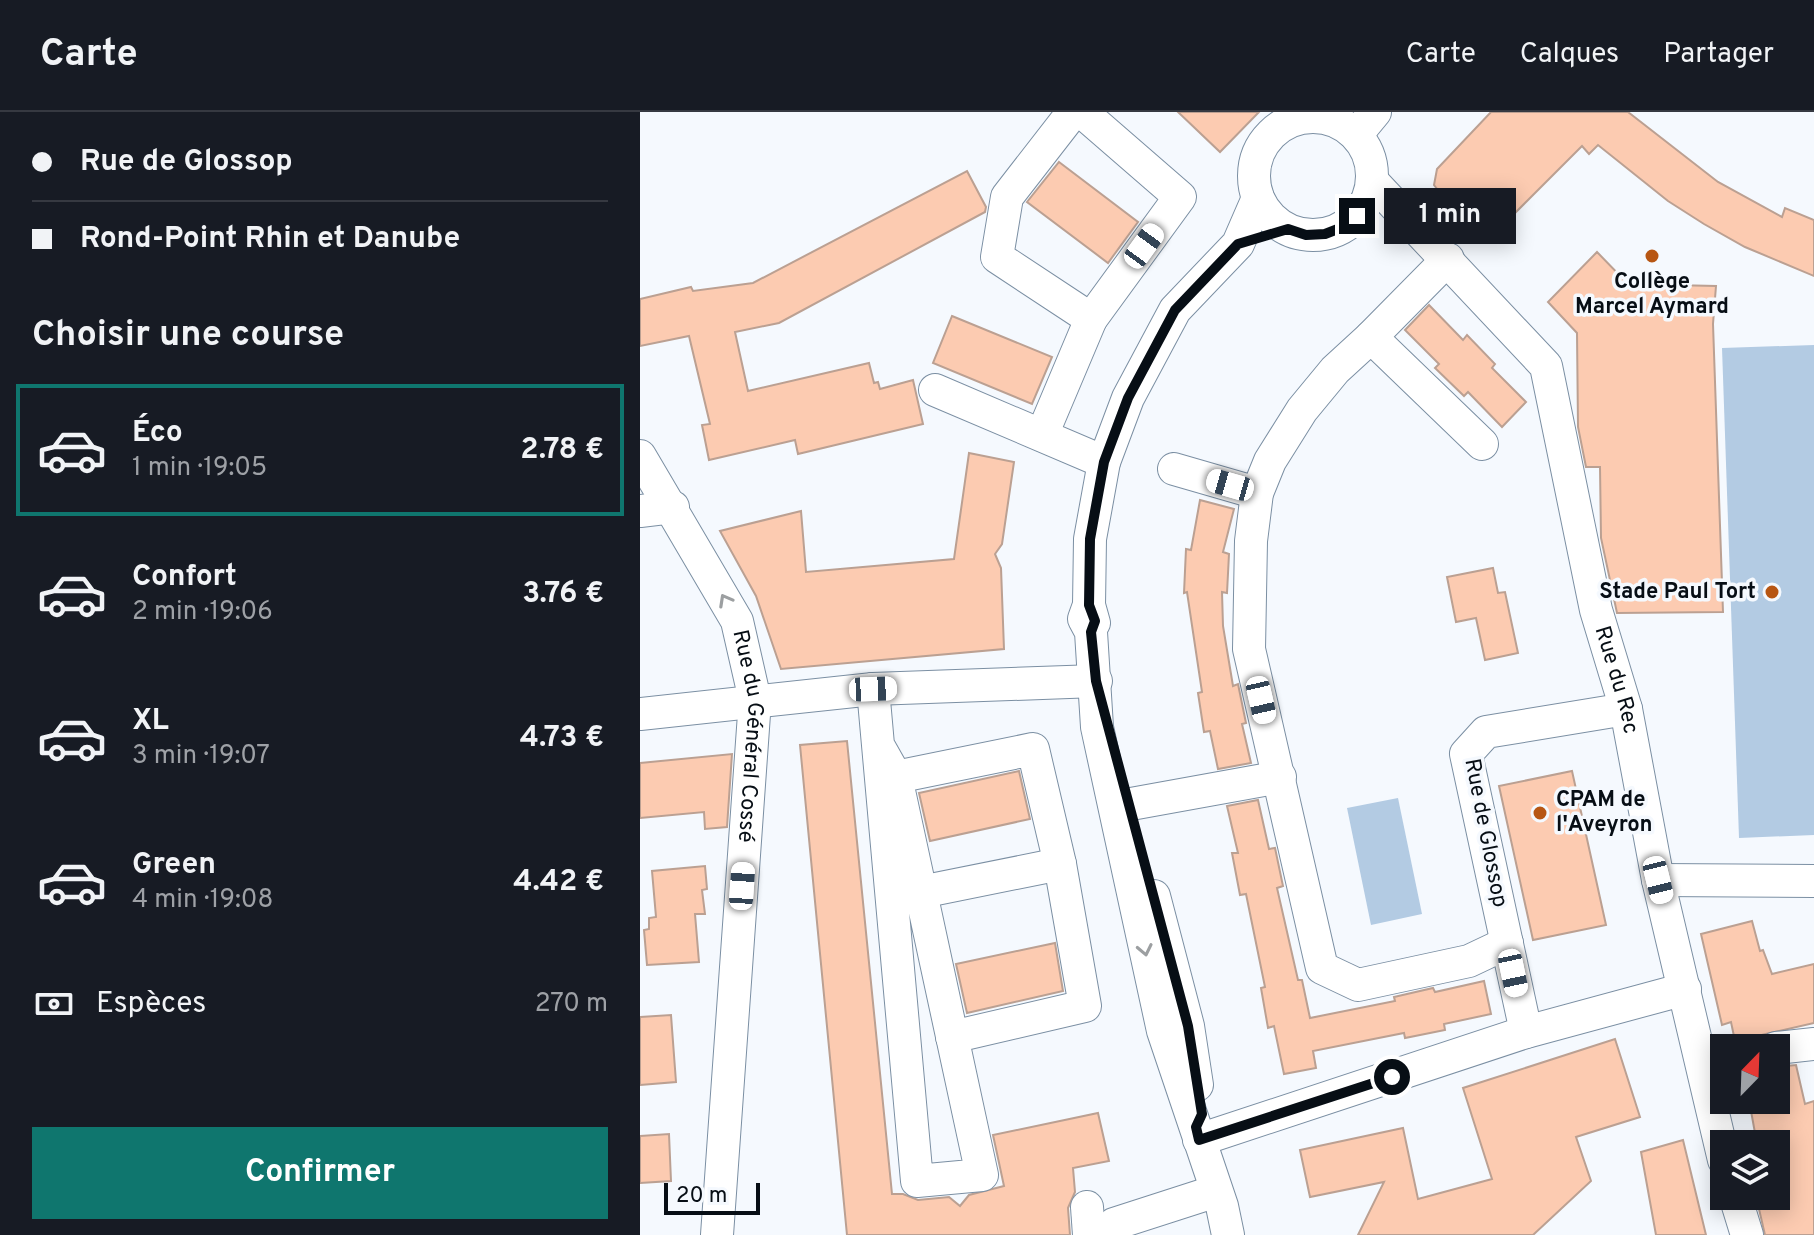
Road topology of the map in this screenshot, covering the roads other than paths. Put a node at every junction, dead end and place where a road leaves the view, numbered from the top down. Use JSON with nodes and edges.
{"nodes":[{"id":1,"x":1073,"y":112,"type":"edge"},
{"id":2,"x":1082,"y":112,"type":"edge"},
{"id":3,"x":1289,"y":117,"type":"edge"},
{"id":4,"x":1365,"y":123,"type":"edge"},
{"id":5,"x":1372,"y":181,"type":"junction"},
{"id":6,"x":1258,"y":198,"type":"junction"},
{"id":7,"x":1396,"y":210,"type":"junction"},
{"id":8,"x":1357,"y":216,"type":"junction"},
{"id":9,"x":1288,"y":229,"type":"junction"},
{"id":10,"x":1238,"y":244,"type":"junction"},
{"id":11,"x":1448,"y":259,"type":"junction"},
{"id":12,"x":1091,"y":319,"type":"junction"},
{"id":13,"x":1371,"y":337,"type":"junction"},
{"id":14,"x":935,"y":390,"type":"dead end"},
{"id":15,"x":1042,"y":435,"type":"junction"},
{"id":16,"x":1482,"y":444,"type":"dead end"},
{"id":17,"x":640,"y":456,"type":"edge"},
{"id":18,"x":1104,"y":462,"type":"junction"},
{"id":19,"x":1174,"y":469,"type":"dead end"},
{"id":20,"x":1257,"y":493,"type":"junction"},
{"id":21,"x":673,"y":507,"type":"junction"},
{"id":22,"x":640,"y":511,"type":"edge"},
{"id":23,"x":1096,"y":681,"type":"junction"},
{"id":24,"x":873,"y":689,"type":"junction"},
{"id":25,"x":755,"y":700,"type":"junction"},
{"id":26,"x":1626,"y":709,"type":"junction"},
{"id":27,"x":640,"y":714,"type":"edge"},
{"id":28,"x":878,"y":745,"type":"junction"},
{"id":29,"x":896,"y":777,"type":"junction"},
{"id":30,"x":1280,"y":777,"type":"junction"},
{"id":31,"x":1131,"y":804,"type":"junction"},
{"id":32,"x":1060,"y":864,"type":"junction"},
{"id":33,"x":1658,"y":880,"type":"junction"},
{"id":34,"x":1814,"y":881,"type":"edge"},
{"id":35,"x":921,"y":892,"type":"junction"},
{"id":36,"x":1507,"y":943,"type":"junction"},
{"id":37,"x":1685,"y":989,"type":"junction"},
{"id":38,"x":1526,"y":1032,"type":"junction"},
{"id":39,"x":952,"y":1037,"type":"junction"},
{"id":40,"x":1814,"y":1044,"type":"edge"},
{"id":41,"x":1790,"y":1047,"type":"edge"},
{"id":42,"x":1710,"y":1049,"type":"edge"},
{"id":43,"x":1203,"y":1158,"type":"junction"},
{"id":44,"x":1739,"y":1210,"type":"edge"},
{"id":45,"x":718,"y":1231,"type":"edge"},
{"id":46,"x":1115,"y":1235,"type":"edge"},
{"id":47,"x":1218,"y":1235,"type":"edge"},
{"id":48,"x":1228,"y":1235,"type":"edge"},
{"id":49,"x":1747,"y":1235,"type":"edge"}],
"edges":[{"from":1,"to":12,"type":"street"},
{"from":2,"to":12,"type":"street"},
{"from":3,"to":4,"type":"street"},
{"from":3,"to":6,"type":"street"},
{"from":4,"to":5,"type":"street"},
{"from":5,"to":7,"type":"street","name":"Rue du Rec"},
{"from":5,"to":8,"type":"street"},
{"from":6,"to":9,"type":"street"},
{"from":6,"to":10,"type":"street"},
{"from":7,"to":8,"type":"street"},
{"from":7,"to":11,"type":"street","name":"Rue du Rec"},
{"from":8,"to":9,"type":"street"},
{"from":9,"to":10,"type":"street"},
{"from":10,"to":18,"type":"street"},
{"from":11,"to":13,"type":"street"},
{"from":11,"to":26,"type":"street","name":"Rue du Rec"},
{"from":12,"to":15,"type":"street"},
{"from":13,"to":16,"type":"street"},
{"from":13,"to":20,"type":"street"},
{"from":14,"to":15,"type":"street"},
{"from":15,"to":18,"type":"street"},
{"from":17,"to":21,"type":"street","name":"Rue du Général Cossé"},
{"from":18,"to":23,"type":"street"},
{"from":19,"to":20,"type":"street"},
{"from":20,"to":30,"type":"street"},
{"from":21,"to":22,"type":"street"},
{"from":25,"to":21,"type":"street","name":"Rue du Général Cossé","one_way":true},
{"from":23,"to":24,"type":"street"},
{"from":23,"to":31,"type":"street"},
{"from":23,"to":43,"type":"street","one_way":true},
{"from":24,"to":25,"type":"street"},
{"from":24,"to":28,"type":"street"},
{"from":25,"to":27,"type":"street"},
{"from":25,"to":45,"type":"street","name":"Rue du Général Cossé"},
{"from":26,"to":33,"type":"street","name":"Rue du Rec"},
{"from":26,"to":36,"type":"street","name":"Rue de Glossop"},
{"from":28,"to":29,"type":"street"},
{"from":28,"to":39,"type":"street"},
{"from":29,"to":32,"type":"street"},
{"from":29,"to":35,"type":"street"},
{"from":30,"to":31,"type":"street"},
{"from":30,"to":36,"type":"street"},
{"from":31,"to":43,"type":"street"},
{"from":32,"to":35,"type":"street"},
{"from":32,"to":39,"type":"street"},
{"from":33,"to":34,"type":"street"},
{"from":33,"to":37,"type":"street","name":"Rue du Rec"},
{"from":35,"to":39,"type":"street"},
{"from":36,"to":38,"type":"street","name":"Rue de Glossop"},
{"from":37,"to":38,"type":"street"},
{"from":37,"to":42,"type":"street","name":"Rue du Rec"},
{"from":38,"to":43,"type":"street"},
{"from":40,"to":41,"type":"street"},
{"from":43,"to":46,"type":"street"},
{"from":43,"to":47,"type":"street"},
{"from":43,"to":48,"type":"street"},
{"from":44,"to":49,"type":"street"}]}
